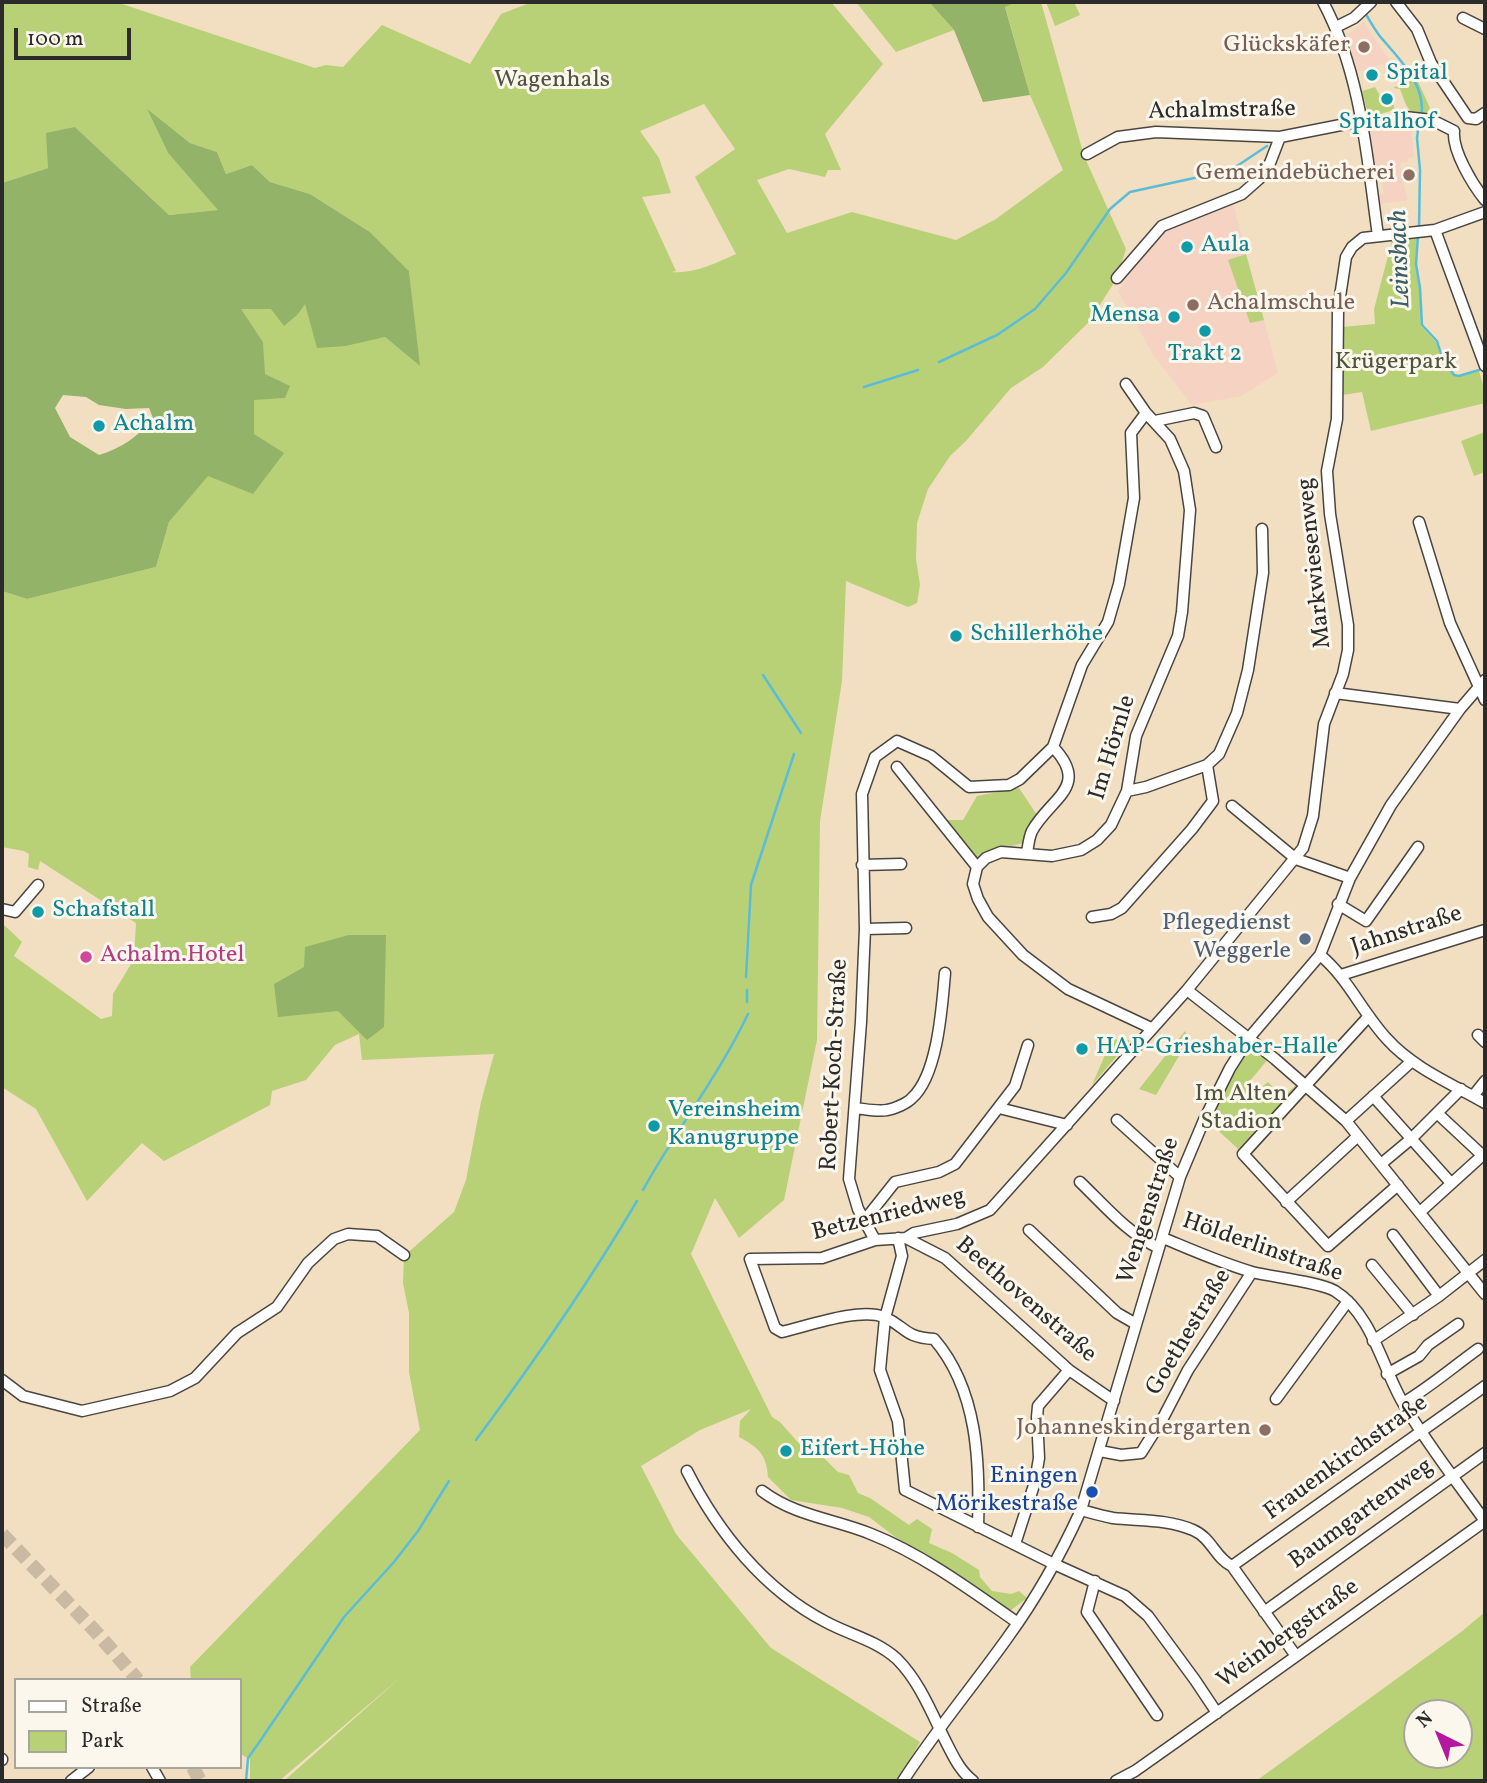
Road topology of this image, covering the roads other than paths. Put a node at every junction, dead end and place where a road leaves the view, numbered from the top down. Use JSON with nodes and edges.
{"nodes":[{"id":1,"x":1323,"y":2,"type":"edge"},
{"id":2,"x":1371,"y":2,"type":"edge"},
{"id":3,"x":1396,"y":2,"type":"edge"},
{"id":4,"x":1463,"y":18,"type":"dead end"},
{"id":5,"x":1336,"y":27,"type":"junction"},
{"id":6,"x":1485,"y":29,"type":"edge"},
{"id":7,"x":1485,"y":113,"type":"edge"},
{"id":8,"x":1405,"y":117,"type":"dead end"},
{"id":9,"x":1468,"y":118,"type":"junction"},
{"id":10,"x":1361,"y":121,"type":"junction"},
{"id":11,"x":1454,"y":131,"type":"junction"},
{"id":12,"x":1280,"y":137,"type":"junction"},
{"id":13,"x":1087,"y":154,"type":"dead end"},
{"id":14,"x":1485,"y":200,"type":"edge"},
{"id":15,"x":1485,"y":212,"type":"edge"},
{"id":16,"x":1435,"y":230,"type":"junction"},
{"id":17,"x":1378,"y":236,"type":"junction"},
{"id":18,"x":1117,"y":278,"type":"dead end"},
{"id":19,"x":1485,"y":365,"type":"edge"},
{"id":20,"x":1126,"y":384,"type":"dead end"},
{"id":21,"x":1146,"y":413,"type":"junction"},
{"id":22,"x":1155,"y":421,"type":"junction"},
{"id":23,"x":1216,"y":447,"type":"dead end"},
{"id":24,"x":1419,"y":522,"type":"dead end"},
{"id":25,"x":1262,"y":528,"type":"dead end"},
{"id":26,"x":1482,"y":683,"type":"edge"},
{"id":27,"x":1335,"y":693,"type":"junction"},
{"id":28,"x":1485,"y":701,"type":"edge"},
{"id":29,"x":1460,"y":709,"type":"junction"},
{"id":30,"x":1053,"y":747,"type":"junction"},
{"id":31,"x":1207,"y":765,"type":"junction"},
{"id":32,"x":897,"y":767,"type":"dead end"},
{"id":33,"x":1127,"y":791,"type":"junction"},
{"id":34,"x":1232,"y":806,"type":"dead end"},
{"id":35,"x":1418,"y":847,"type":"dead end"},
{"id":36,"x":1027,"y":853,"type":"junction"},
{"id":37,"x":1296,"y":859,"type":"junction"},
{"id":38,"x":901,"y":864,"type":"dead end"},
{"id":39,"x":862,"y":865,"type":"junction"},
{"id":40,"x":977,"y":867,"type":"junction"},
{"id":41,"x":1350,"y":878,"type":"junction"},
{"id":42,"x":38,"y":886,"type":"dead end"},
{"id":43,"x":1338,"y":904,"type":"junction"},
{"id":44,"x":2,"y":909,"type":"edge"},
{"id":45,"x":1092,"y":917,"type":"dead end"},
{"id":46,"x":906,"y":928,"type":"dead end"},
{"id":47,"x":865,"y":929,"type":"junction"},
{"id":48,"x":1485,"y":930,"type":"edge"},
{"id":49,"x":1321,"y":955,"type":"junction"},
{"id":50,"x":945,"y":973,"type":"dead end"},
{"id":51,"x":1341,"y":975,"type":"junction"},
{"id":52,"x":1187,"y":990,"type":"junction"},
{"id":53,"x":1369,"y":1016,"type":"junction"},
{"id":54,"x":1151,"y":1028,"type":"junction"},
{"id":55,"x":1249,"y":1038,"type":"junction"},
{"id":56,"x":1028,"y":1045,"type":"dead end"},
{"id":57,"x":1412,"y":1061,"type":"junction"},
{"id":58,"x":1485,"y":1081,"type":"edge"},
{"id":59,"x":1305,"y":1084,"type":"junction"},
{"id":60,"x":1461,"y":1089,"type":"junction"},
{"id":61,"x":1373,"y":1096,"type":"junction"},
{"id":62,"x":1473,"y":1096,"type":"junction"},
{"id":63,"x":1485,"y":1103,"type":"edge"},
{"id":64,"x":855,"y":1108,"type":"junction"},
{"id":65,"x":999,"y":1108,"type":"junction"},
{"id":66,"x":1437,"y":1113,"type":"junction"},
{"id":67,"x":1117,"y":1120,"type":"dead end"},
{"id":68,"x":1346,"y":1121,"type":"junction"},
{"id":69,"x":1068,"y":1125,"type":"junction"},
{"id":70,"x":1358,"y":1136,"type":"junction"},
{"id":71,"x":1411,"y":1139,"type":"junction"},
{"id":72,"x":1484,"y":1154,"type":"edge"},
{"id":73,"x":1381,"y":1164,"type":"junction"},
{"id":74,"x":1180,"y":1177,"type":"junction"},
{"id":75,"x":1080,"y":1181,"type":"dead end"},
{"id":76,"x":1451,"y":1183,"type":"junction"},
{"id":77,"x":1398,"y":1185,"type":"junction"},
{"id":78,"x":1286,"y":1202,"type":"junction"},
{"id":79,"x":1420,"y":1212,"type":"junction"},
{"id":80,"x":864,"y":1221,"type":"junction"},
{"id":81,"x":1029,"y":1230,"type":"dead end"},
{"id":82,"x":1394,"y":1235,"type":"dead end"},
{"id":83,"x":902,"y":1238,"type":"junction"},
{"id":84,"x":1163,"y":1238,"type":"junction"},
{"id":85,"x":875,"y":1240,"type":"junction"},
{"id":86,"x":1158,"y":1248,"type":"junction"},
{"id":87,"x":404,"y":1255,"type":"dead end"},
{"id":88,"x":1485,"y":1260,"type":"edge"},
{"id":89,"x":1372,"y":1265,"type":"dead end"},
{"id":90,"x":1252,"y":1272,"type":"junction"},
{"id":91,"x":1470,"y":1273,"type":"junction"},
{"id":92,"x":1485,"y":1294,"type":"edge"},
{"id":93,"x":1439,"y":1296,"type":"junction"},
{"id":94,"x":1348,"y":1301,"type":"junction"},
{"id":95,"x":1413,"y":1315,"type":"junction"},
{"id":96,"x":885,"y":1318,"type":"junction"},
{"id":97,"x":1136,"y":1324,"type":"junction"},
{"id":98,"x":1458,"y":1324,"type":"dead end"},
{"id":99,"x":1373,"y":1341,"type":"junction"},
{"id":100,"x":1478,"y":1349,"type":"dead end"},
{"id":101,"x":1069,"y":1370,"type":"junction"},
{"id":102,"x":1387,"y":1374,"type":"junction"},
{"id":103,"x":2,"y":1380,"type":"edge"},
{"id":104,"x":1485,"y":1386,"type":"edge"},
{"id":105,"x":1276,"y":1399,"type":"dead end"},
{"id":106,"x":1114,"y":1401,"type":"junction"},
{"id":107,"x":1403,"y":1403,"type":"junction"},
{"id":108,"x":1421,"y":1432,"type":"junction"},
{"id":109,"x":1100,"y":1451,"type":"junction"},
{"id":110,"x":1485,"y":1453,"type":"edge"},
{"id":111,"x":687,"y":1471,"type":"dead end"},
{"id":112,"x":1453,"y":1476,"type":"junction"},
{"id":113,"x":762,"y":1491,"type":"dead end"},
{"id":114,"x":1081,"y":1510,"type":"junction"},
{"id":115,"x":1485,"y":1521,"type":"edge"},
{"id":116,"x":978,"y":1527,"type":"junction"},
{"id":117,"x":1015,"y":1544,"type":"junction"},
{"id":118,"x":1054,"y":1564,"type":"junction"},
{"id":119,"x":1232,"y":1566,"type":"junction"},
{"id":120,"x":1095,"y":1581,"type":"junction"},
{"id":121,"x":1264,"y":1612,"type":"junction"},
{"id":122,"x":1018,"y":1623,"type":"junction"},
{"id":123,"x":1296,"y":1656,"type":"junction"},
{"id":124,"x":1217,"y":1713,"type":"junction"},
{"id":125,"x":1157,"y":1714,"type":"dead end"},
{"id":126,"x":939,"y":1728,"type":"junction"},
{"id":127,"x":87,"y":1769,"type":"edge"},
{"id":128,"x":72,"y":1781,"type":"edge"},
{"id":129,"x":903,"y":1781,"type":"edge"},
{"id":130,"x":973,"y":1781,"type":"edge"},
{"id":131,"x":1116,"y":1781,"type":"edge"}],
"edges":[{"from":1,"to":5,"type":"street"},
{"from":2,"to":5,"type":"street"},
{"from":3,"to":9,"type":"street"},
{"from":4,"to":6,"type":"street"},
{"from":5,"to":10,"type":"street"},
{"from":7,"to":9,"type":"street"},
{"from":8,"to":11,"type":"street"},
{"from":9,"to":11,"type":"street"},
{"from":10,"to":12,"type":"street","name":"Achalmstraße"},
{"from":10,"to":17,"type":"street"},
{"from":11,"to":14,"type":"street"},
{"from":12,"to":13,"type":"street","name":"Achalmstraße"},
{"from":12,"to":18,"type":"street"},
{"from":15,"to":16,"type":"street"},
{"from":16,"to":17,"type":"street"},
{"from":16,"to":19,"type":"street"},
{"from":17,"to":27,"type":"street","name":"Markwiesenweg"},
{"from":20,"to":21,"type":"street","name":"Im Hörnle"},
{"from":21,"to":22,"type":"street","name":"Im Hörnle"},
{"from":21,"to":30,"type":"street","name":"Robert-Koch-Straße"},
{"from":22,"to":23,"type":"street"},
{"from":22,"to":33,"type":"street","name":"Im Hörnle"},
{"from":24,"to":26,"type":"street"},
{"from":25,"to":31,"type":"street"},
{"from":26,"to":28,"type":"street"},
{"from":26,"to":29,"type":"street","name":"Wengenstraße"},
{"from":27,"to":29,"type":"street"},
{"from":27,"to":37,"type":"street","name":"Markwiesenweg"},
{"from":29,"to":41,"type":"street","name":"Wengenstraße"},
{"from":30,"to":36,"type":"street"},
{"from":30,"to":39,"type":"street","name":"Robert-Koch-Straße"},
{"from":31,"to":33,"type":"street"},
{"from":31,"to":45,"type":"street"},
{"from":32,"to":40,"type":"street"},
{"from":33,"to":36,"type":"street","name":"Im Hörnle"},
{"from":34,"to":37,"type":"street"},
{"from":35,"to":43,"type":"street"},
{"from":36,"to":40,"type":"street","name":"Im Hörnle"},
{"from":37,"to":41,"type":"street"},
{"from":37,"to":52,"type":"street","name":"Betzenriedweg"},
{"from":38,"to":39,"type":"street"},
{"from":39,"to":47,"type":"street","name":"Robert-Koch-Straße"},
{"from":40,"to":54,"type":"street"},
{"from":41,"to":43,"type":"street","name":"Wengenstraße"},
{"from":42,"to":44,"type":"street"},
{"from":43,"to":49,"type":"street","name":"Wengenstraße"},
{"from":46,"to":47,"type":"street","name":"Robert-Koch-Straße"},
{"from":47,"to":64,"type":"street","name":"Robert-Koch-Straße"},
{"from":48,"to":51,"type":"street","name":"Jahnstraße"},
{"from":49,"to":51,"type":"street"},
{"from":49,"to":55,"type":"street","name":"Wengenstraße"},
{"from":50,"to":64,"type":"street"},
{"from":51,"to":53,"type":"street"},
{"from":52,"to":54,"type":"street","name":"Betzenriedweg"},
{"from":52,"to":55,"type":"street"},
{"from":53,"to":57,"type":"street"},
{"from":53,"to":59,"type":"street"},
{"from":54,"to":69,"type":"street","name":"Betzenriedweg"},
{"from":55,"to":59,"type":"street"},
{"from":55,"to":74,"type":"street","name":"Wengenstraße"},
{"from":56,"to":65,"type":"street"},
{"from":57,"to":60,"type":"street"},
{"from":57,"to":61,"type":"street"},
{"from":58,"to":62,"type":"street"},
{"from":59,"to":68,"type":"street"},
{"from":59,"to":78,"type":"street"},
{"from":60,"to":62,"type":"street"},
{"from":60,"to":66,"type":"street"},
{"from":61,"to":68,"type":"street"},
{"from":61,"to":71,"type":"street"},
{"from":62,"to":63,"type":"street"},
{"from":64,"to":80,"type":"street","name":"Robert-Koch-Straße"},
{"from":65,"to":69,"type":"street"},
{"from":65,"to":80,"type":"street"},
{"from":66,"to":71,"type":"street"},
{"from":66,"to":72,"type":"street"},
{"from":67,"to":74,"type":"street"},
{"from":68,"to":70,"type":"street"},
{"from":69,"to":83,"type":"street","name":"Betzenriedweg"},
{"from":70,"to":73,"type":"street"},
{"from":70,"to":78,"type":"street"},
{"from":71,"to":73,"type":"street"},
{"from":71,"to":76,"type":"street"},
{"from":72,"to":76,"type":"street"},
{"from":73,"to":77,"type":"street"},
{"from":74,"to":84,"type":"street","name":"Wengenstraße"},
{"from":75,"to":86,"type":"street"},
{"from":76,"to":79,"type":"street"},
{"from":77,"to":78,"type":"street"},
{"from":77,"to":79,"type":"street"},
{"from":79,"to":91,"type":"street"},
{"from":80,"to":85,"type":"street","name":"Robert-Koch-Straße"},
{"from":81,"to":97,"type":"street"},
{"from":82,"to":93,"type":"street"},
{"from":83,"to":85,"type":"street","name":"Betzenriedweg"},
{"from":83,"to":96,"type":"street"},
{"from":83,"to":101,"type":"street","name":"Beethovenstraße"},
{"from":84,"to":86,"type":"street","name":"Wengenstraße"},
{"from":84,"to":90,"type":"street","name":"Hölderlinstraße"},
{"from":85,"to":96,"type":"street","name":"Betzenriedweg"},
{"from":86,"to":97,"type":"street","name":"Wengenstraße"},
{"from":87,"to":103,"type":"street"},
{"from":88,"to":91,"type":"street"},
{"from":89,"to":95,"type":"street"},
{"from":90,"to":94,"type":"street","name":"Hölderlinstraße"},
{"from":90,"to":109,"type":"street","name":"Goethestraße"},
{"from":91,"to":92,"type":"street"},
{"from":91,"to":93,"type":"street"},
{"from":93,"to":95,"type":"street"},
{"from":94,"to":99,"type":"street","name":"Hölderlinstraße"},
{"from":94,"to":105,"type":"street","name":"Hölderlinstraße"},
{"from":95,"to":99,"type":"street"},
{"from":96,"to":116,"type":"street"},
{"from":96,"to":116,"type":"street"},
{"from":97,"to":106,"type":"street","name":"Wengenstraße"},
{"from":98,"to":102,"type":"street"},
{"from":99,"to":102,"type":"street","name":"Hölderlinstraße"},
{"from":100,"to":107,"type":"street"},
{"from":101,"to":106,"type":"street","name":"Beethovenstraße"},
{"from":101,"to":117,"type":"street"},
{"from":102,"to":107,"type":"street","name":"Hölderlinstraße"},
{"from":104,"to":108,"type":"street","name":"Frauenkirchstraße"},
{"from":106,"to":109,"type":"street","name":"Wengenstraße"},
{"from":107,"to":108,"type":"street","name":"Hölderlinstraße"},
{"from":108,"to":112,"type":"street","name":"Hölderlinstraße"},
{"from":108,"to":119,"type":"street","name":"Frauenkirchstraße"},
{"from":109,"to":114,"type":"street","name":"Wengenstraße"},
{"from":110,"to":112,"type":"street","name":"Baumgartenweg"},
{"from":111,"to":126,"type":"street"},
{"from":112,"to":115,"type":"street","name":"Hölderlinstraße"},
{"from":112,"to":121,"type":"street","name":"Baumgartenweg"},
{"from":113,"to":122,"type":"street"},
{"from":114,"to":118,"type":"street","name":"Wengenstraße"},
{"from":114,"to":119,"type":"street"},
{"from":115,"to":123,"type":"street","name":"Weinbergstraße"},
{"from":116,"to":117,"type":"street"},
{"from":117,"to":118,"type":"street"},
{"from":118,"to":120,"type":"street"},
{"from":118,"to":122,"type":"street","name":"Wengenstraße"},
{"from":119,"to":121,"type":"street"},
{"from":120,"to":124,"type":"street"},
{"from":120,"to":125,"type":"street"},
{"from":121,"to":123,"type":"street"},
{"from":122,"to":126,"type":"street","name":"Wengenstraße"},
{"from":123,"to":124,"type":"street","name":"Weinbergstraße"},
{"from":124,"to":131,"type":"street","name":"Weinbergstraße"},
{"from":126,"to":129,"type":"street","name":"Wengenstraße"},
{"from":126,"to":130,"type":"street"},
{"from":127,"to":128,"type":"street"}]}
